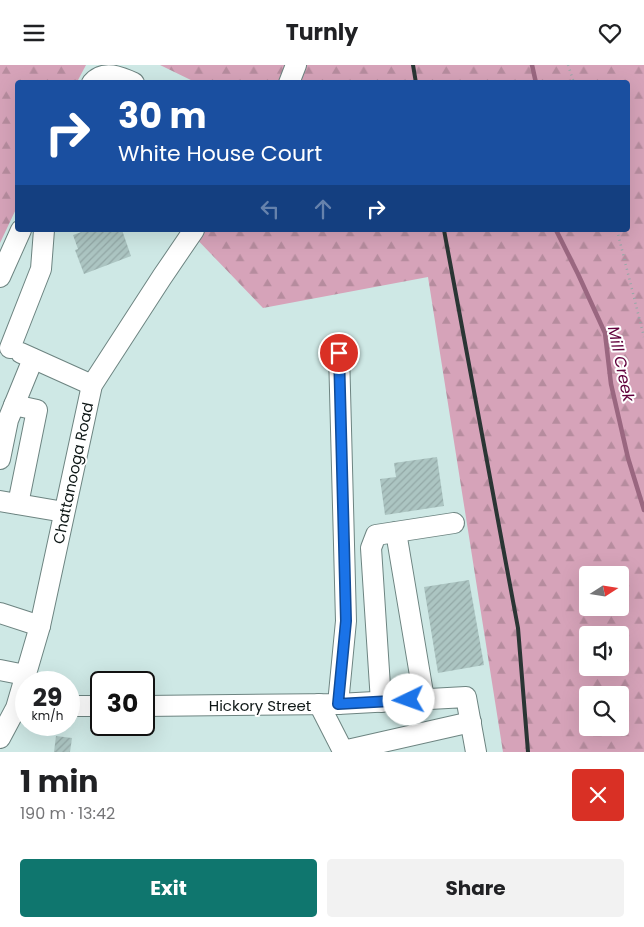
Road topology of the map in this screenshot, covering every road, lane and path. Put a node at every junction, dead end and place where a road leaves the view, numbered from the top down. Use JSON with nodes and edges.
{"nodes":[{"id":1,"x":296,"y":65,"type":"edge"},
{"id":2,"x":568,"y":65,"type":"edge"},
{"id":3,"x":94,"y":80,"type":"edge"},
{"id":4,"x":126,"y":80,"type":"edge"},
{"id":5,"x":290,"y":80,"type":"edge"},
{"id":6,"x":573,"y":80,"type":"edge"},
{"id":7,"x":20,"y":232,"type":"edge"},
{"id":8,"x":44,"y":232,"type":"edge"},
{"id":9,"x":193,"y":232,"type":"edge"},
{"id":10,"x":618,"y":232,"type":"edge"},
{"id":11,"x":0,"y":277,"type":"edge"},
{"id":12,"x":644,"y":337,"type":"edge"},
{"id":13,"x":5,"y":346,"type":"edge"},
{"id":14,"x":339,"y":353,"type":"dead end"},
{"id":15,"x":33,"y":359,"type":"junction"},
{"id":16,"x":92,"y":385,"type":"junction"},
{"id":17,"x":14,"y":405,"type":"junction"},
{"id":18,"x":0,"y":459,"type":"edge"},
{"id":19,"x":9,"y":502,"type":"edge"},
{"id":20,"x":64,"y":512,"type":"junction"},
{"id":21,"x":454,"y":523,"type":"dead end"},
{"id":22,"x":396,"y":532,"type":"junction"},
{"id":23,"x":0,"y":613,"type":"edge"},
{"id":24,"x":40,"y":626,"type":"junction"},
{"id":25,"x":0,"y":670,"type":"edge"},
{"id":26,"x":26,"y":671,"type":"edge"},
{"id":27,"x":15,"y":673,"type":"edge"},
{"id":28,"x":424,"y":699,"type":"junction"},
{"id":29,"x":381,"y":702,"type":"junction"},
{"id":30,"x":328,"y":704,"type":"junction"},
{"id":31,"x":155,"y":706,"type":"edge"},
{"id":32,"x":15,"y":717,"type":"edge"},
{"id":33,"x":471,"y":722,"type":"junction"},
{"id":34,"x":0,"y":738,"type":"edge"},
{"id":35,"x":476,"y":752,"type":"edge"}],
"edges":[{"from":1,"to":5,"type":"street"},
{"from":2,"to":6,"type":"path"},
{"from":3,"to":4,"type":"street"},
{"from":7,"to":11,"type":"street"},
{"from":8,"to":13,"type":"street"},
{"from":9,"to":16,"type":"street","name":"Chattanooga Road"},
{"from":10,"to":12,"type":"path"},
{"from":13,"to":15,"type":"street"},
{"from":14,"to":30,"type":"street"},
{"from":15,"to":16,"type":"street"},
{"from":15,"to":17,"type":"street"},
{"from":16,"to":20,"type":"street","name":"Chattanooga Road"},
{"from":17,"to":18,"type":"street"},
{"from":17,"to":19,"type":"street"},
{"from":19,"to":20,"type":"street"},
{"from":20,"to":24,"type":"street","name":"Chattanooga Road"},
{"from":21,"to":22,"type":"street"},
{"from":22,"to":28,"type":"street"},
{"from":22,"to":29,"type":"street"},
{"from":23,"to":24,"type":"street"},
{"from":24,"to":26,"type":"street","name":"Chattanooga Road"},
{"from":25,"to":27,"type":"street"},
{"from":28,"to":29,"type":"street","name":"Hickory Street"},
{"from":28,"to":33,"type":"street","name":"Hickory Street"},
{"from":29,"to":30,"type":"street","name":"Hickory Street"},
{"from":30,"to":31,"type":"street","name":"Hickory Street"},
{"from":30,"to":33,"type":"street"},
{"from":32,"to":34,"type":"street","name":"Chattanooga Road"},
{"from":33,"to":35,"type":"street"}]}
